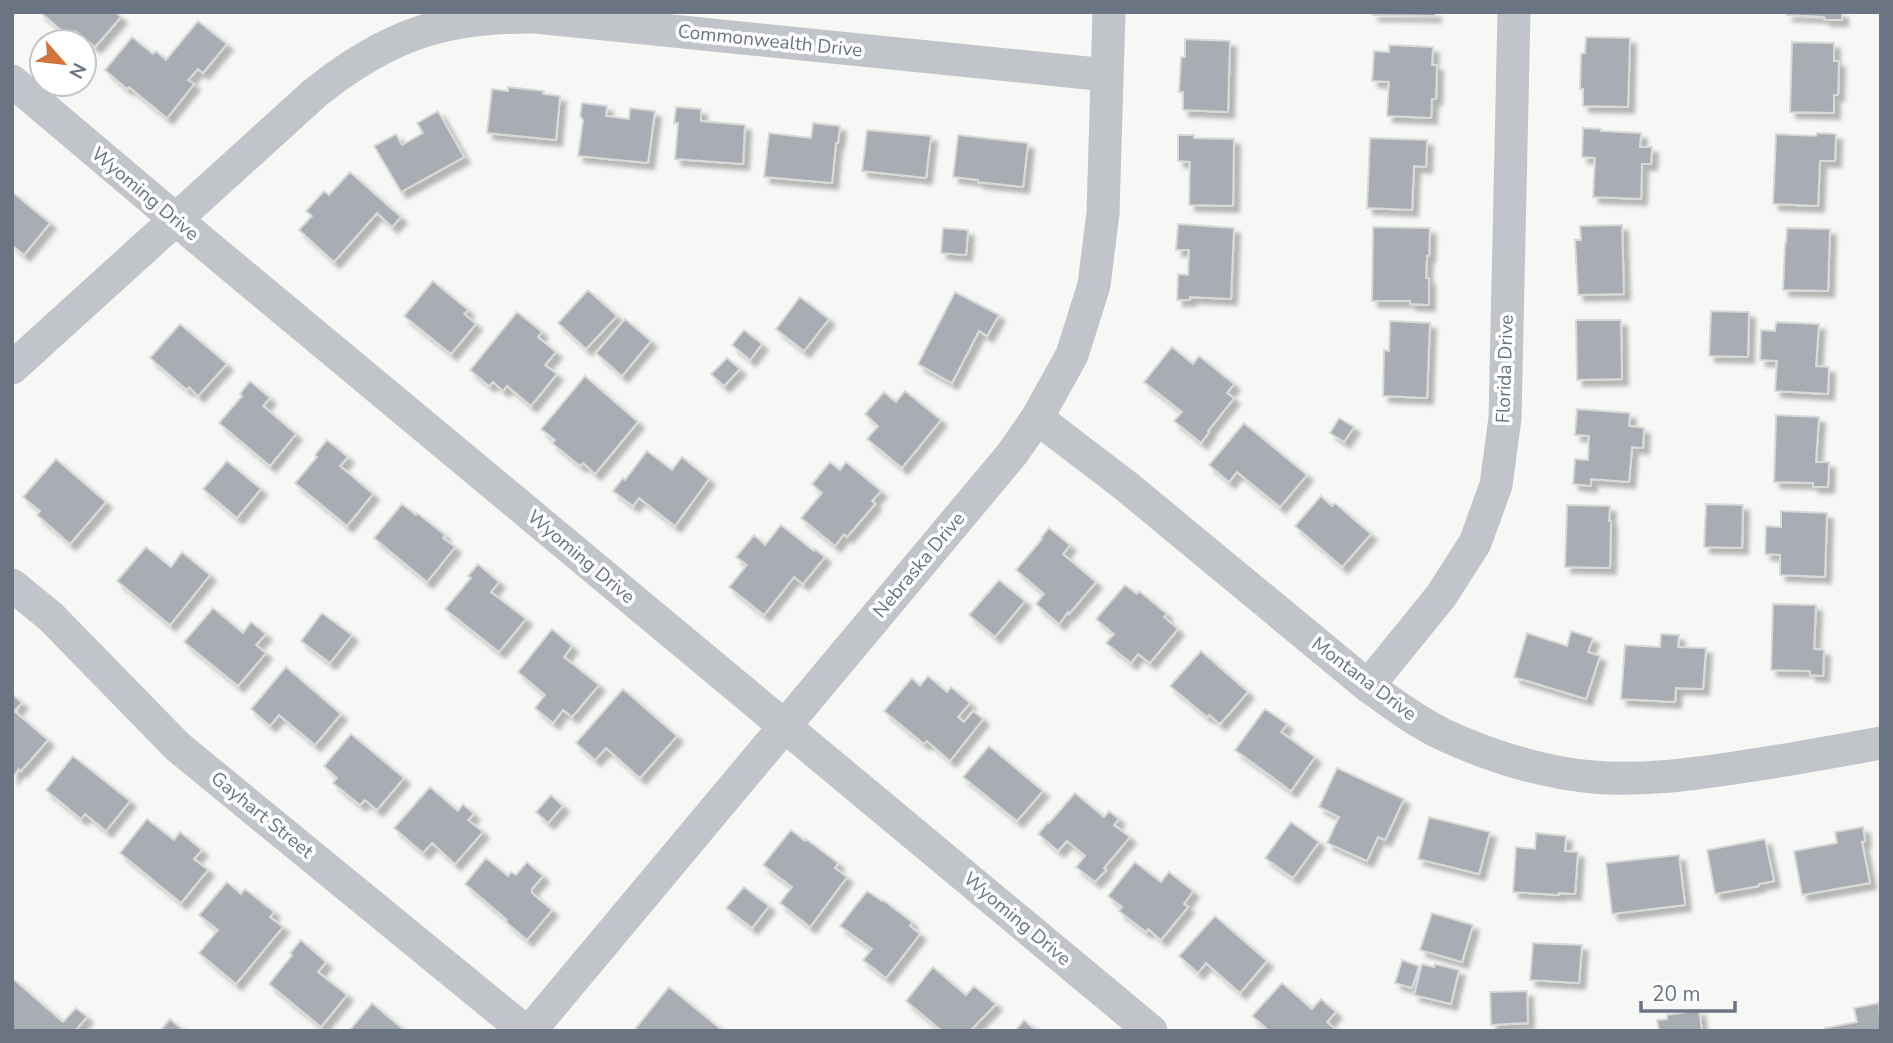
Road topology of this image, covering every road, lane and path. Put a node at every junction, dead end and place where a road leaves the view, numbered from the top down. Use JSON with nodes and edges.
{"nodes":[{"id":1,"x":1109,"y":12,"type":"edge"},
{"id":2,"x":1514,"y":12,"type":"edge"},
{"id":3,"x":1107,"y":75,"type":"junction"},
{"id":4,"x":12,"y":81,"type":"edge"},
{"id":5,"x":177,"y":220,"type":"junction"},
{"id":6,"x":12,"y":368,"type":"edge"},
{"id":7,"x":1037,"y":418,"type":"junction"},
{"id":8,"x":12,"y":585,"type":"edge"},
{"id":9,"x":1368,"y":686,"type":"junction"},
{"id":10,"x":785,"y":726,"type":"junction"},
{"id":11,"x":1881,"y":743,"type":"edge"},
{"id":12,"x":527,"y":1031,"type":"edge"},
{"id":13,"x":1151,"y":1031,"type":"edge"}],
"edges":[{"from":1,"to":3,"type":"street","name":"Nebraska Drive"},
{"from":2,"to":9,"type":"street","name":"Florida Drive"},
{"from":3,"to":5,"type":"street","name":"Commonwealth Drive"},
{"from":3,"to":7,"type":"street","name":"Nebraska Drive"},
{"from":4,"to":5,"type":"street","name":"Wyoming Drive"},
{"from":5,"to":6,"type":"street","name":"Commonwealth Drive"},
{"from":5,"to":10,"type":"street","name":"Wyoming Drive"},
{"from":7,"to":9,"type":"street","name":"Montana Drive"},
{"from":7,"to":10,"type":"street","name":"Nebraska Drive"},
{"from":8,"to":12,"type":"street","name":"Gayhart Street"},
{"from":9,"to":11,"type":"street","name":"Montana Drive"},
{"from":10,"to":12,"type":"street","name":"Nebraska Drive"},
{"from":10,"to":13,"type":"street","name":"Wyoming Drive"}]}
